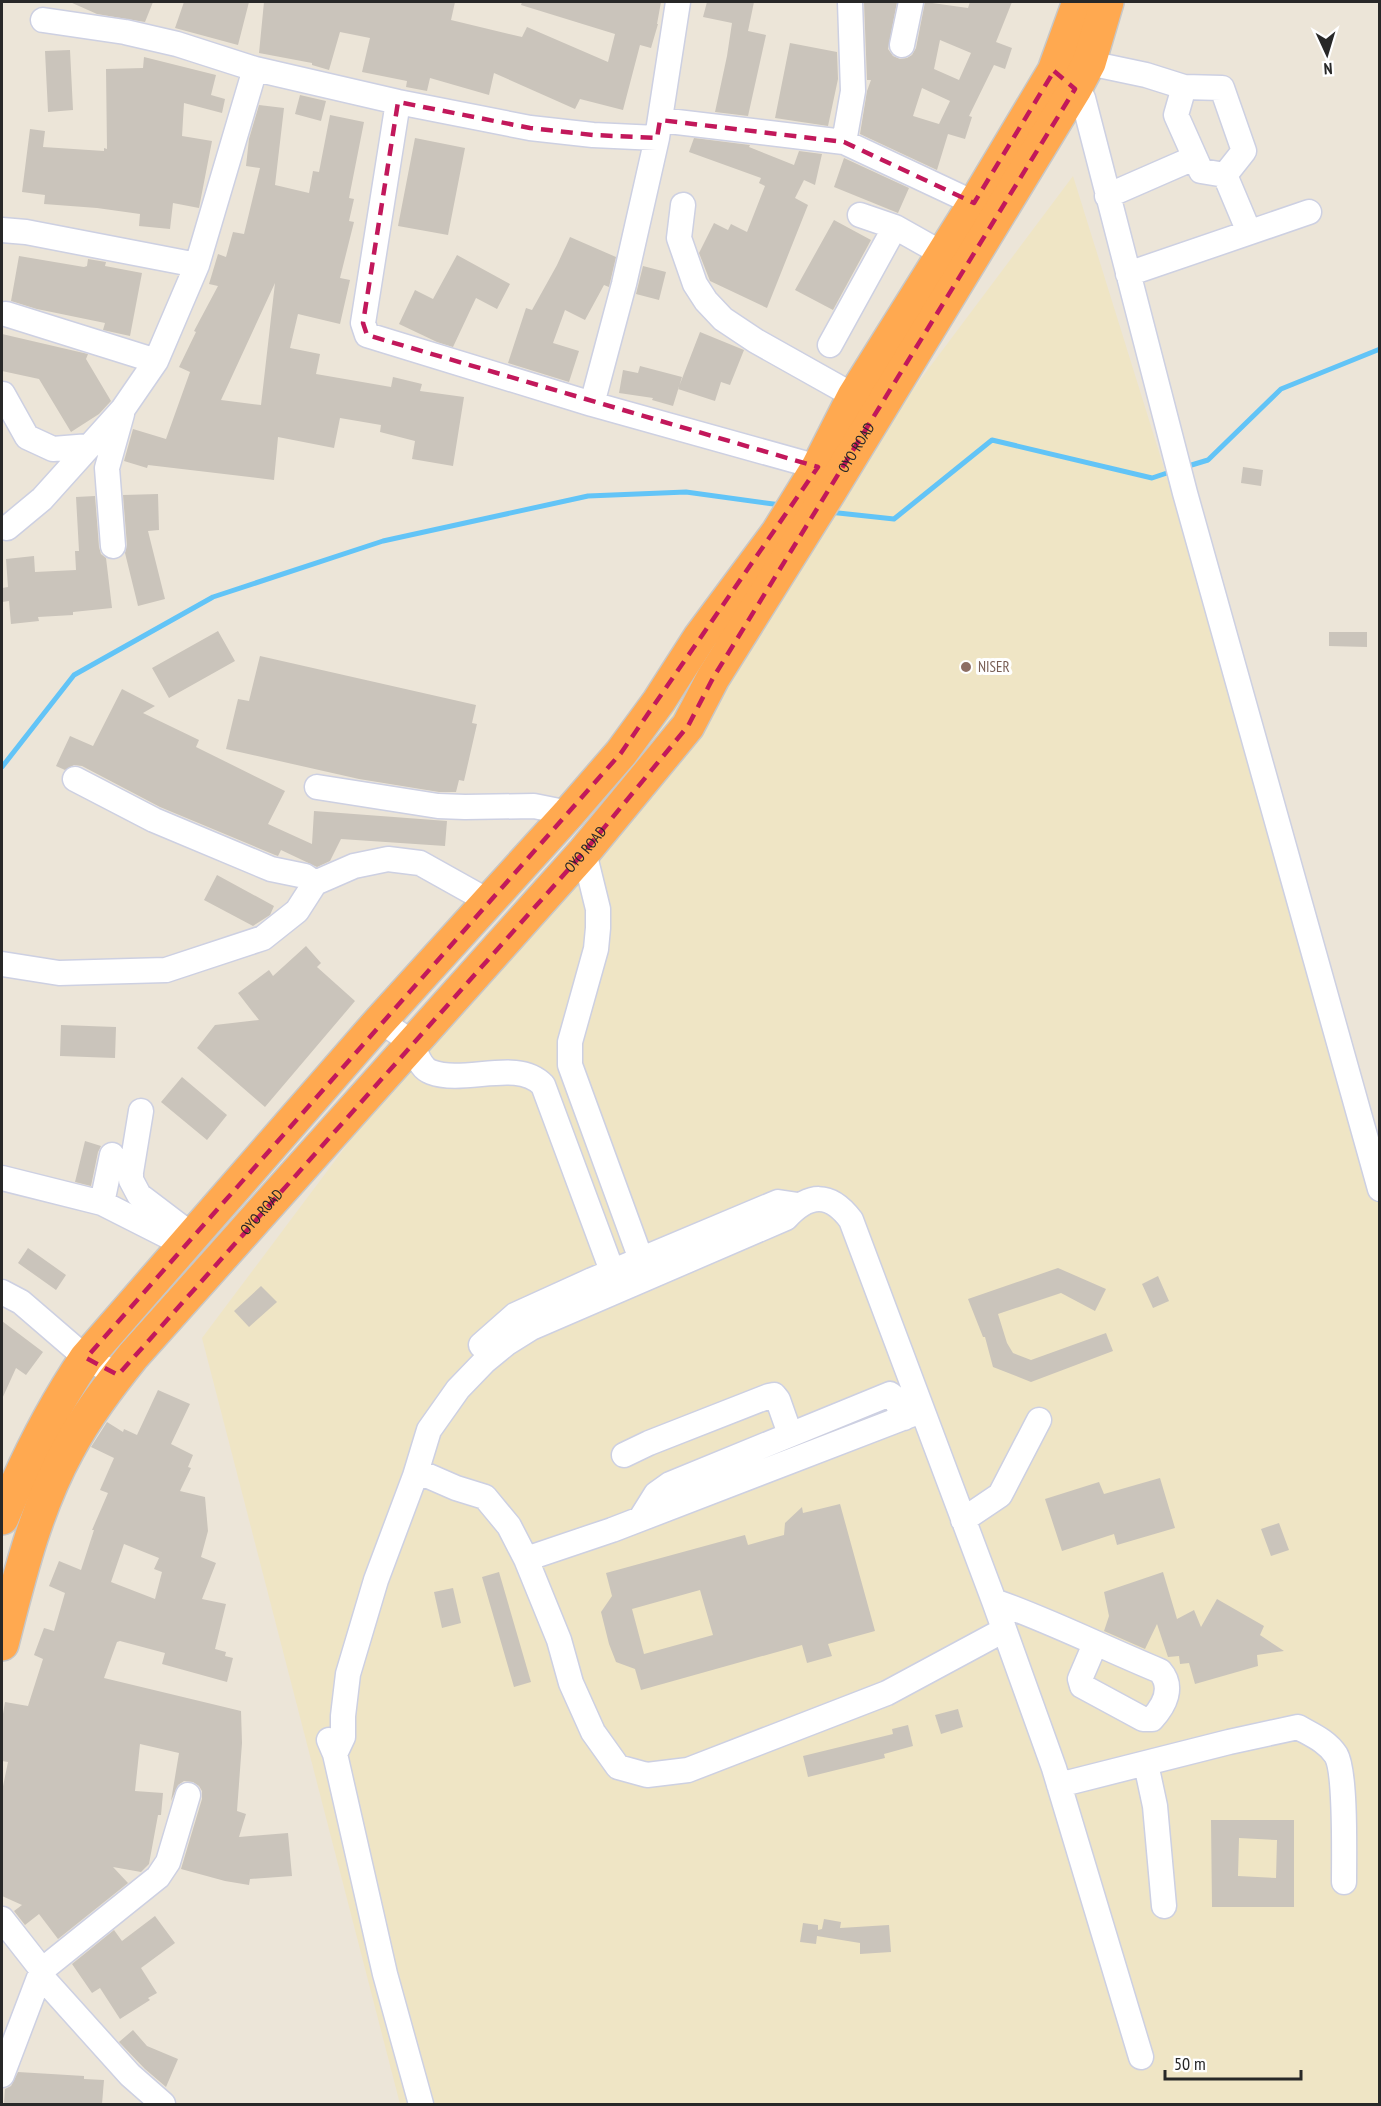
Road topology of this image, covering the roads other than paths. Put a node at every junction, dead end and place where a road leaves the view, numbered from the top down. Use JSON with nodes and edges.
{"nodes":[{"id":1,"x":678,"y":2,"type":"edge"},
{"id":2,"x":850,"y":2,"type":"edge"},
{"id":3,"x":911,"y":2,"type":"edge"},
{"id":4,"x":1079,"y":2,"type":"edge"},
{"id":5,"x":1107,"y":2,"type":"edge"},
{"id":6,"x":43,"y":20,"type":"dead end"},
{"id":7,"x":902,"y":45,"type":"dead end"},
{"id":8,"x":255,"y":69,"type":"junction"},
{"id":9,"x":1073,"y":74,"type":"junction"},
{"id":10,"x":1184,"y":87,"type":"junction"},
{"id":11,"x":398,"y":102,"type":"junction"},
{"id":12,"x":659,"y":129,"type":"junction"},
{"id":13,"x":844,"y":142,"type":"junction"},
{"id":14,"x":1194,"y":158,"type":"junction"},
{"id":15,"x":1225,"y":175,"type":"junction"},
{"id":16,"x":1107,"y":196,"type":"junction"},
{"id":17,"x":974,"y":203,"type":"junction"},
{"id":18,"x":683,"y":205,"type":"dead end"},
{"id":19,"x":1309,"y":212,"type":"dead end"},
{"id":20,"x":860,"y":215,"type":"dead end"},
{"id":21,"x":895,"y":227,"type":"junction"},
{"id":22,"x":2,"y":230,"type":"edge"},
{"id":23,"x":1249,"y":232,"type":"junction"},
{"id":24,"x":943,"y":254,"type":"junction"},
{"id":25,"x":196,"y":265,"type":"junction"},
{"id":26,"x":1128,"y":274,"type":"junction"},
{"id":27,"x":6,"y":314,"type":"dead end"},
{"id":28,"x":830,"y":345,"type":"dead end"},
{"id":29,"x":156,"y":361,"type":"junction"},
{"id":30,"x":3,"y":394,"type":"dead end"},
{"id":31,"x":854,"y":396,"type":"junction"},
{"id":32,"x":592,"y":404,"type":"junction"},
{"id":33,"x":123,"y":409,"type":"junction"},
{"id":34,"x":90,"y":446,"type":"junction"},
{"id":35,"x":821,"y":478,"type":"junction"},
{"id":36,"x":7,"y":528,"type":"dead end"},
{"id":37,"x":113,"y":546,"type":"dead end"},
{"id":38,"x":75,"y":779,"type":"dead end"},
{"id":39,"x":317,"y":787,"type":"dead end"},
{"id":40,"x":569,"y":813,"type":"junction"},
{"id":41,"x":584,"y":852,"type":"junction"},
{"id":42,"x":315,"y":883,"type":"junction"},
{"id":43,"x":488,"y":901,"type":"junction"},
{"id":44,"x":2,"y":964,"type":"edge"},
{"id":45,"x":380,"y":1021,"type":"junction"},
{"id":46,"x":412,"y":1045,"type":"junction"},
{"id":47,"x":570,"y":1065,"type":"junction"},
{"id":48,"x":538,"y":1080,"type":"junction"},
{"id":49,"x":141,"y":1111,"type":"dead end"},
{"id":50,"x":112,"y":1155,"type":"dead end"},
{"id":51,"x":2,"y":1178,"type":"edge"},
{"id":52,"x":1380,"y":1189,"type":"edge"},
{"id":53,"x":102,"y":1203,"type":"junction"},
{"id":54,"x":189,"y":1241,"type":"junction"},
{"id":55,"x":644,"y":1269,"type":"junction"},
{"id":56,"x":615,"y":1281,"type":"junction"},
{"id":57,"x":2,"y":1292,"type":"edge"},
{"id":58,"x":86,"y":1358,"type":"junction"},
{"id":59,"x":118,"y":1375,"type":"junction"},
{"id":60,"x":913,"y":1415,"type":"junction"},
{"id":61,"x":1039,"y":1420,"type":"dead end"},
{"id":62,"x":790,"y":1434,"type":"junction"},
{"id":63,"x":624,"y":1455,"type":"dead end"},
{"id":64,"x":417,"y":1471,"type":"junction"},
{"id":65,"x":2,"y":1518,"type":"edge"},
{"id":66,"x":641,"y":1518,"type":"junction"},
{"id":67,"x":963,"y":1520,"type":"junction"},
{"id":68,"x":526,"y":1559,"type":"junction"},
{"id":69,"x":994,"y":1601,"type":"junction"},
{"id":70,"x":1004,"y":1630,"type":"junction"},
{"id":71,"x":2,"y":1644,"type":"edge"},
{"id":72,"x":1095,"y":1644,"type":"dead end"},
{"id":73,"x":335,"y":1754,"type":"junction"},
{"id":74,"x":1146,"y":1764,"type":"junction"},
{"id":75,"x":1059,"y":1785,"type":"junction"},
{"id":76,"x":188,"y":1795,"type":"dead end"},
{"id":77,"x":1344,"y":1882,"type":"dead end"},
{"id":78,"x":1164,"y":1906,"type":"dead end"},
{"id":79,"x":2,"y":1919,"type":"edge"},
{"id":80,"x":41,"y":1973,"type":"junction"},
{"id":81,"x":1141,"y":2057,"type":"dead end"},
{"id":82,"x":2,"y":2075,"type":"edge"},
{"id":83,"x":163,"y":2104,"type":"edge"},
{"id":84,"x":421,"y":2104,"type":"edge"}],
"edges":[{"from":1,"to":12,"type":"street"},
{"from":2,"to":13,"type":"street"},
{"from":3,"to":7,"type":"street"},
{"from":4,"to":9,"type":"highway","name":"OYO ROAD"},
{"from":5,"to":9,"type":"highway","name":"OYO ROAD"},
{"from":6,"to":8,"type":"street"},
{"from":8,"to":11,"type":"street"},
{"from":8,"to":25,"type":"street"},
{"from":9,"to":10,"type":"street"},
{"from":9,"to":16,"type":"street"},
{"from":9,"to":17,"type":"highway","name":"OYO ROAD"},
{"from":9,"to":35,"type":"highway","name":"OYO ROAD"},
{"from":10,"to":14,"type":"street"},
{"from":10,"to":15,"type":"street"},
{"from":11,"to":12,"type":"street"},
{"from":11,"to":32,"type":"street"},
{"from":12,"to":13,"type":"street"},
{"from":12,"to":32,"type":"street"},
{"from":13,"to":17,"type":"street"},
{"from":14,"to":15,"type":"street"},
{"from":14,"to":16,"type":"street"},
{"from":15,"to":23,"type":"street"},
{"from":16,"to":26,"type":"street"},
{"from":17,"to":24,"type":"highway","name":"OYO ROAD"},
{"from":18,"to":31,"type":"street"},
{"from":19,"to":23,"type":"street"},
{"from":20,"to":21,"type":"street"},
{"from":21,"to":24,"type":"street"},
{"from":21,"to":28,"type":"street"},
{"from":22,"to":25,"type":"street"},
{"from":23,"to":26,"type":"street"},
{"from":24,"to":31,"type":"highway","name":"OYO ROAD"},
{"from":25,"to":29,"type":"street"},
{"from":26,"to":52,"type":"street"},
{"from":27,"to":29,"type":"street"},
{"from":29,"to":33,"type":"street"},
{"from":30,"to":34,"type":"street"},
{"from":31,"to":35,"type":"highway","name":"OYO ROAD"},
{"from":32,"to":35,"type":"street"},
{"from":33,"to":34,"type":"street"},
{"from":33,"to":37,"type":"street"},
{"from":34,"to":36,"type":"street"},
{"from":35,"to":40,"type":"highway","name":"OYO ROAD"},
{"from":35,"to":41,"type":"highway","name":"OYO ROAD"},
{"from":38,"to":42,"type":"street"},
{"from":39,"to":40,"type":"street"},
{"from":40,"to":43,"type":"highway","name":"OYO ROAD"},
{"from":41,"to":46,"type":"highway","name":"OYO ROAD"},
{"from":41,"to":47,"type":"street"},
{"from":42,"to":43,"type":"street"},
{"from":42,"to":44,"type":"street"},
{"from":43,"to":45,"type":"highway","name":"OYO ROAD"},
{"from":45,"to":46,"type":"street"},
{"from":45,"to":54,"type":"highway","name":"OYO ROAD"},
{"from":46,"to":48,"type":"street"},
{"from":46,"to":59,"type":"highway","name":"OYO ROAD"},
{"from":47,"to":48,"type":"street"},
{"from":47,"to":55,"type":"street"},
{"from":48,"to":56,"type":"street"},
{"from":49,"to":54,"type":"street"},
{"from":50,"to":53,"type":"street"},
{"from":51,"to":53,"type":"street"},
{"from":53,"to":54,"type":"street"},
{"from":54,"to":58,"type":"highway","name":"OYO ROAD"},
{"from":55,"to":56,"type":"street"},
{"from":55,"to":60,"type":"street"},
{"from":56,"to":64,"type":"street"},
{"from":56,"to":73,"type":"street"},
{"from":57,"to":58,"type":"street"},
{"from":58,"to":59,"type":"street"},
{"from":58,"to":65,"type":"highway","name":"OYO ROAD"},
{"from":59,"to":71,"type":"highway","name":"OYO ROAD"},
{"from":60,"to":62,"type":"street"},
{"from":60,"to":66,"type":"street"},
{"from":60,"to":67,"type":"street"},
{"from":61,"to":67,"type":"street"},
{"from":62,"to":63,"type":"street"},
{"from":62,"to":66,"type":"street"},
{"from":64,"to":68,"type":"street"},
{"from":64,"to":73,"type":"street"},
{"from":66,"to":68,"type":"street"},
{"from":67,"to":69,"type":"street"},
{"from":68,"to":70,"type":"street"},
{"from":69,"to":70,"type":"street"},
{"from":69,"to":72,"type":"street"},
{"from":70,"to":75,"type":"street"},
{"from":73,"to":84,"type":"street"},
{"from":74,"to":75,"type":"street"},
{"from":74,"to":77,"type":"street"},
{"from":74,"to":78,"type":"street"},
{"from":75,"to":81,"type":"street"},
{"from":76,"to":80,"type":"street"},
{"from":79,"to":80,"type":"street"},
{"from":80,"to":82,"type":"street"},
{"from":80,"to":83,"type":"street"}]}
